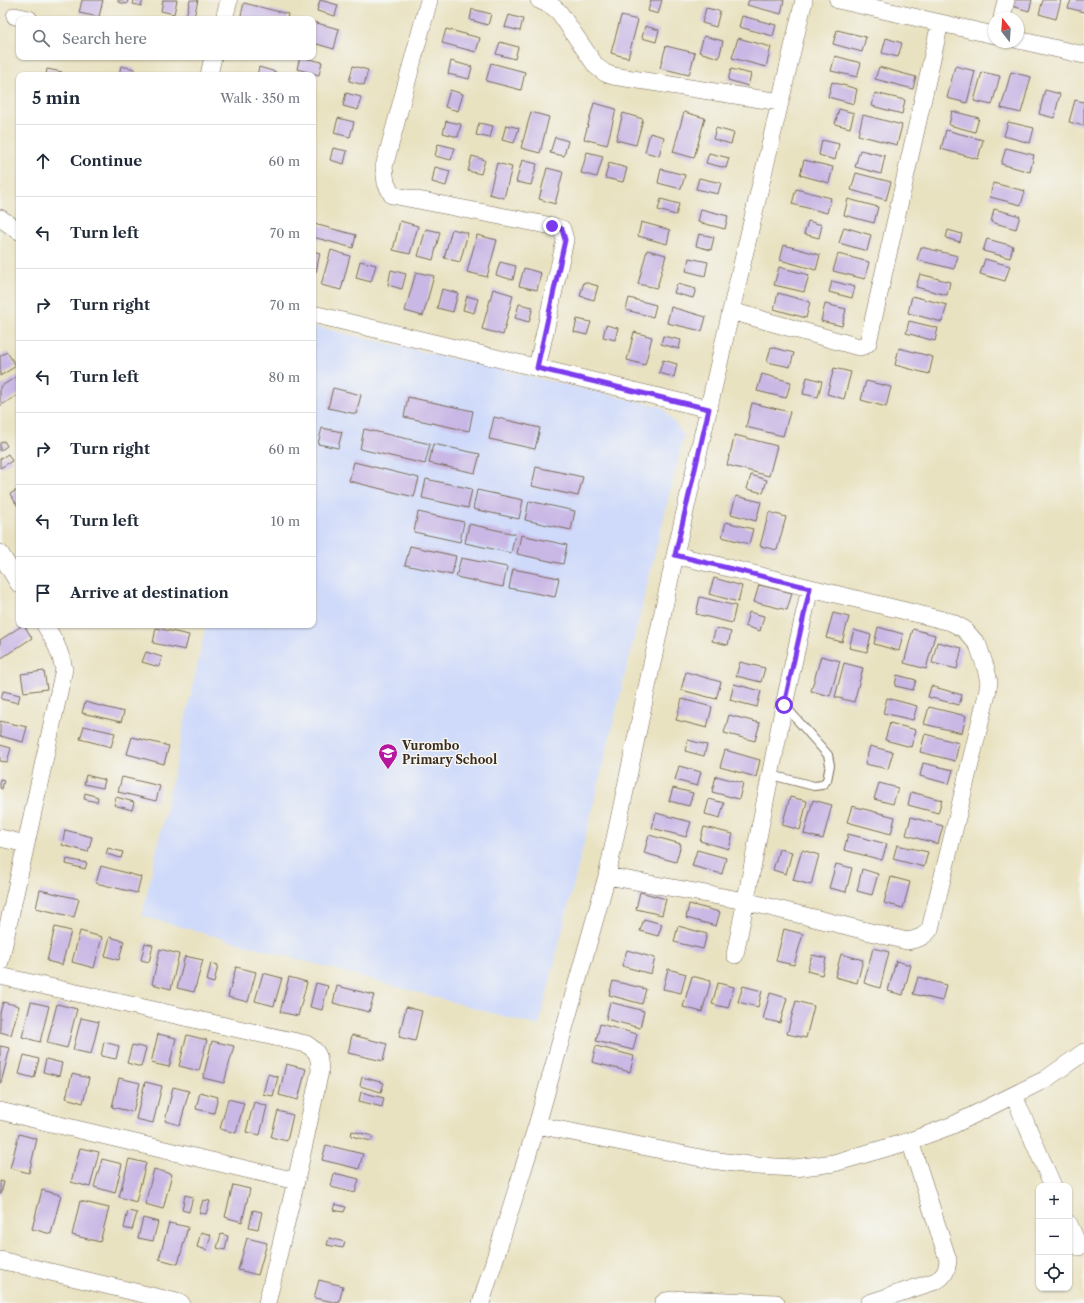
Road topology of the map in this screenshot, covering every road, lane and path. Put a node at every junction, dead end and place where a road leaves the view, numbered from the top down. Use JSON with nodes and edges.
{"nodes":[{"id":1,"x":229,"y":0,"type":"edge"},
{"id":2,"x":429,"y":0,"type":"edge"},
{"id":3,"x":538,"y":0,"type":"edge"},
{"id":4,"x":804,"y":0,"type":"edge"},
{"id":5,"x":838,"y":0,"type":"edge"},
{"id":6,"x":1006,"y":0,"type":"edge"},
{"id":7,"x":1003,"y":12,"type":"edge"},
{"id":8,"x":225,"y":16,"type":"edge"},
{"id":9,"x":940,"y":23,"type":"junction"},
{"id":10,"x":988,"y":34,"type":"edge"},
{"id":11,"x":1024,"y":41,"type":"edge"},
{"id":12,"x":1084,"y":55,"type":"edge"},
{"id":13,"x":212,"y":60,"type":"edge"},
{"id":14,"x":210,"y":72,"type":"edge"},
{"id":15,"x":780,"y":102,"type":"junction"},
{"id":16,"x":0,"y":218,"type":"edge"},
{"id":17,"x":16,"y":229,"type":"edge"},
{"id":18,"x":731,"y":311,"type":"junction"},
{"id":19,"x":316,"y":315,"type":"edge"},
{"id":20,"x":537,"y":368,"type":"junction"},
{"id":21,"x":709,"y":409,"type":"junction"},
{"id":22,"x":0,"y":553,"type":"edge"},
{"id":23,"x":675,"y":555,"type":"junction"},
{"id":24,"x":16,"y":579,"type":"edge"},
{"id":25,"x":810,"y":588,"type":"junction"},
{"id":26,"x":47,"y":628,"type":"edge"},
{"id":27,"x":784,"y":705,"type":"junction"},
{"id":28,"x":770,"y":775,"type":"junction"},
{"id":29,"x":0,"y":838,"type":"edge"},
{"id":30,"x":26,"y":844,"type":"junction"},
{"id":31,"x":607,"y":876,"type":"junction"},
{"id":32,"x":745,"y":901,"type":"junction"},
{"id":33,"x":735,"y":955,"type":"dead end"},
{"id":34,"x":0,"y":962,"type":"edge"},
{"id":35,"x":0,"y":976,"type":"edge"},
{"id":36,"x":1083,"y":1054,"type":"edge"},
{"id":37,"x":1014,"y":1096,"type":"junction"},
{"id":38,"x":0,"y":1111,"type":"edge"},
{"id":39,"x":537,"y":1125,"type":"junction"},
{"id":40,"x":910,"y":1141,"type":"junction"},
{"id":41,"x":296,"y":1180,"type":"junction"},
{"id":42,"x":1052,"y":1183,"type":"edge"},
{"id":43,"x":1072,"y":1231,"type":"edge"},
{"id":44,"x":1079,"y":1247,"type":"dead end"},
{"id":45,"x":0,"y":1261,"type":"edge"},
{"id":46,"x":132,"y":1298,"type":"edge"},
{"id":47,"x":181,"y":1303,"type":"edge"},
{"id":48,"x":267,"y":1303,"type":"edge"},
{"id":49,"x":481,"y":1303,"type":"edge"},
{"id":50,"x":663,"y":1303,"type":"edge"},
{"id":51,"x":776,"y":1303,"type":"edge"},
{"id":52,"x":869,"y":1303,"type":"edge"}],
"edges":[{"from":1,"to":8,"type":"street"},
{"from":2,"to":20,"type":"street"},
{"from":3,"to":15,"type":"street"},
{"from":4,"to":15,"type":"street"},
{"from":5,"to":9,"type":"street"},
{"from":6,"to":7,"type":"street"},
{"from":9,"to":10,"type":"street"},
{"from":9,"to":18,"type":"street"},
{"from":11,"to":12,"type":"street"},
{"from":13,"to":14,"type":"street"},
{"from":15,"to":18,"type":"street"},
{"from":16,"to":17,"type":"street"},
{"from":18,"to":21,"type":"street"},
{"from":19,"to":20,"type":"street"},
{"from":20,"to":21,"type":"street"},
{"from":21,"to":23,"type":"street"},
{"from":22,"to":24,"type":"street"},
{"from":23,"to":25,"type":"street"},
{"from":23,"to":31,"type":"street"},
{"from":25,"to":27,"type":"street"},
{"from":25,"to":32,"type":"street"},
{"from":26,"to":30,"type":"street"},
{"from":27,"to":28,"type":"street"},
{"from":27,"to":28,"type":"lane"},
{"from":28,"to":32,"type":"street"},
{"from":29,"to":30,"type":"street"},
{"from":30,"to":34,"type":"street"},
{"from":31,"to":32,"type":"street"},
{"from":31,"to":39,"type":"street"},
{"from":32,"to":33,"type":"street"},
{"from":35,"to":41,"type":"street"},
{"from":36,"to":37,"type":"street"},
{"from":37,"to":40,"type":"street"},
{"from":37,"to":42,"type":"street"},
{"from":38,"to":41,"type":"street"},
{"from":39,"to":40,"type":"street"},
{"from":39,"to":49,"type":"street"},
{"from":40,"to":52,"type":"street"},
{"from":41,"to":48,"type":"street"},
{"from":43,"to":44,"type":"street"},
{"from":45,"to":46,"type":"street"},
{"from":46,"to":47,"type":"street"},
{"from":50,"to":51,"type":"street"}]}
